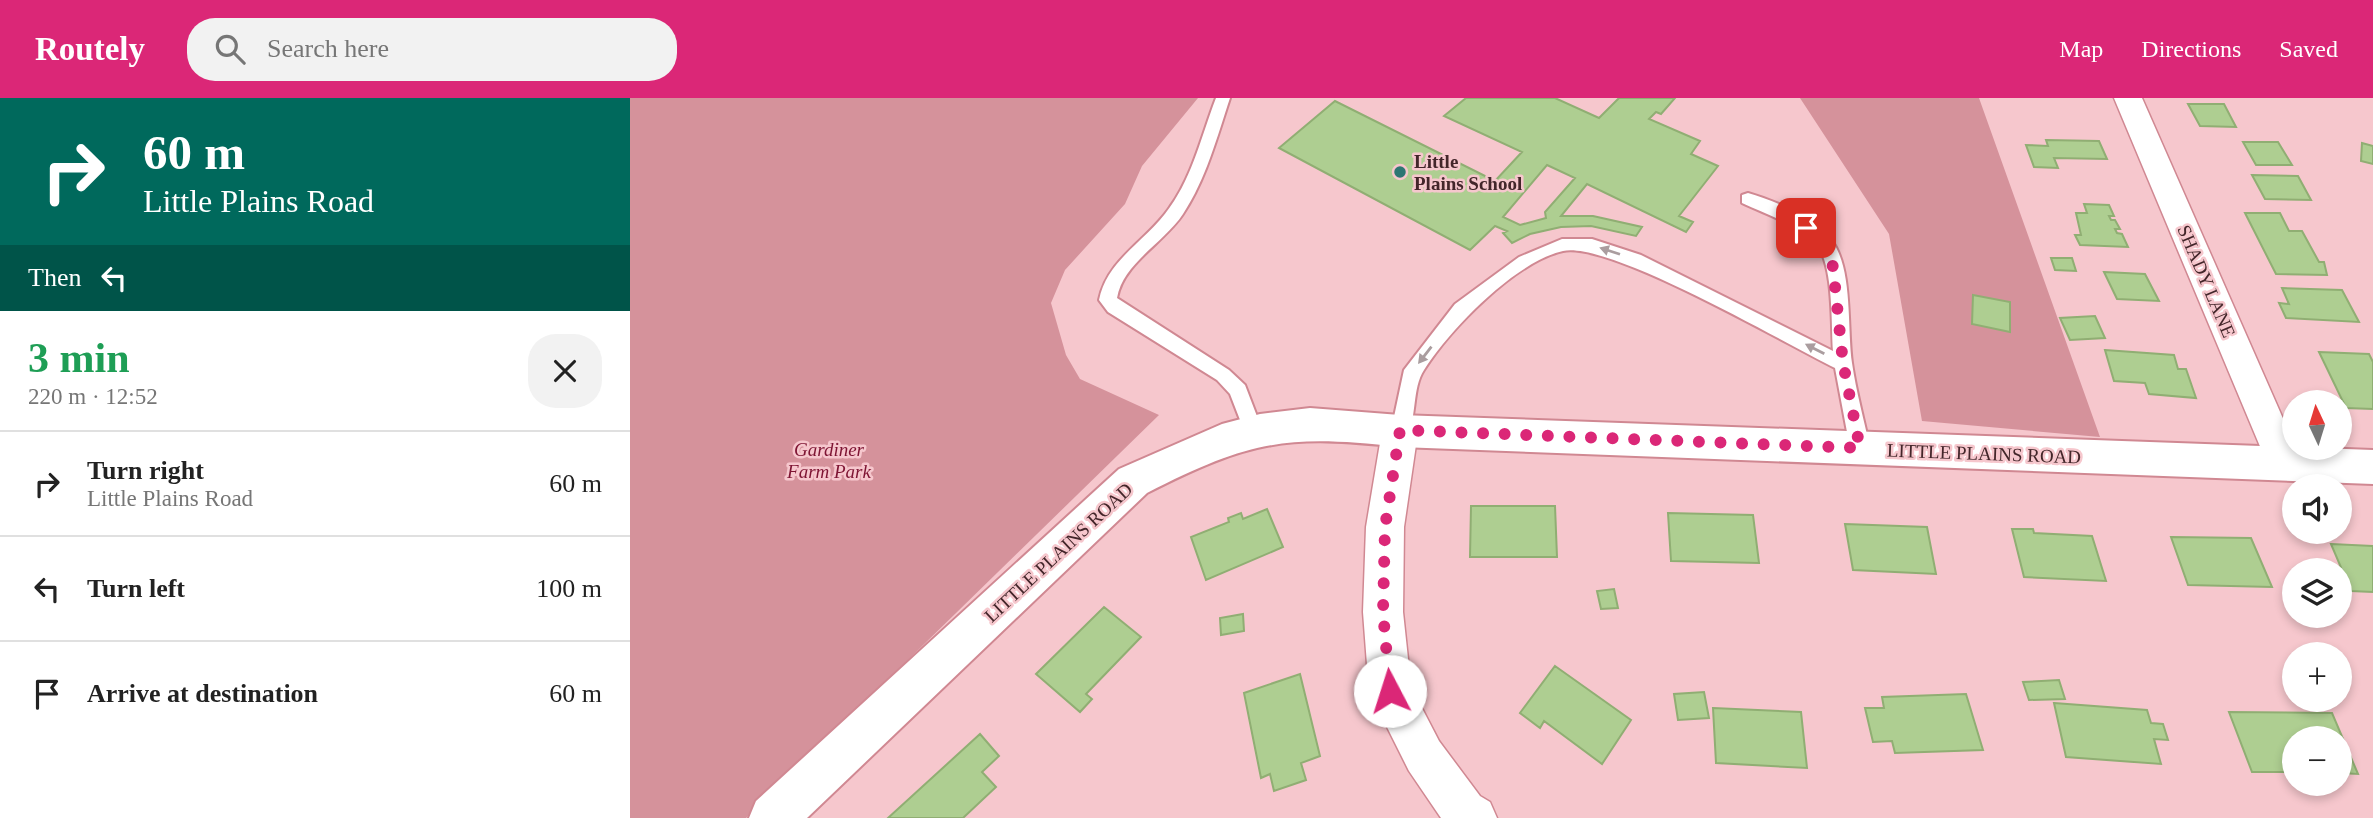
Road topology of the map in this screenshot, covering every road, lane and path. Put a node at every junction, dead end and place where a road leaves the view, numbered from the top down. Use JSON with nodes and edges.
{"nodes":[{"id":1,"x":1223,"y":98,"type":"edge"},
{"id":2,"x":2128,"y":98,"type":"edge"},
{"id":3,"x":1748,"y":199,"type":"dead end"},
{"id":4,"x":1843,"y":363,"type":"junction"},
{"id":5,"x":1400,"y":430,"type":"junction"},
{"id":6,"x":1254,"y":432,"type":"junction"},
{"id":7,"x":1860,"y":448,"type":"junction"},
{"id":8,"x":2285,"y":464,"type":"junction"},
{"id":9,"x":2373,"y":467,"type":"edge"},
{"id":10,"x":773,"y":818,"type":"edge"},
{"id":11,"x":1474,"y":818,"type":"edge"}],
"edges":[{"from":1,"to":6,"type":"lane"},
{"from":2,"to":8,"type":"street","name":"SHADY LANE"},
{"from":3,"to":4,"type":"lane"},
{"from":4,"to":5,"type":"lane","one_way":true},
{"from":4,"to":7,"type":"lane"},
{"from":5,"to":6,"type":"street","name":"LITTLE PLAINS ROAD"},
{"from":5,"to":7,"type":"street","name":"LITTLE PLAINS ROAD"},
{"from":5,"to":11,"type":"street"},
{"from":6,"to":10,"type":"street","name":"LITTLE PLAINS ROAD"},
{"from":7,"to":8,"type":"street","name":"LITTLE PLAINS ROAD"},
{"from":8,"to":9,"type":"street","name":"LITTLE PLAINS ROAD"}]}
